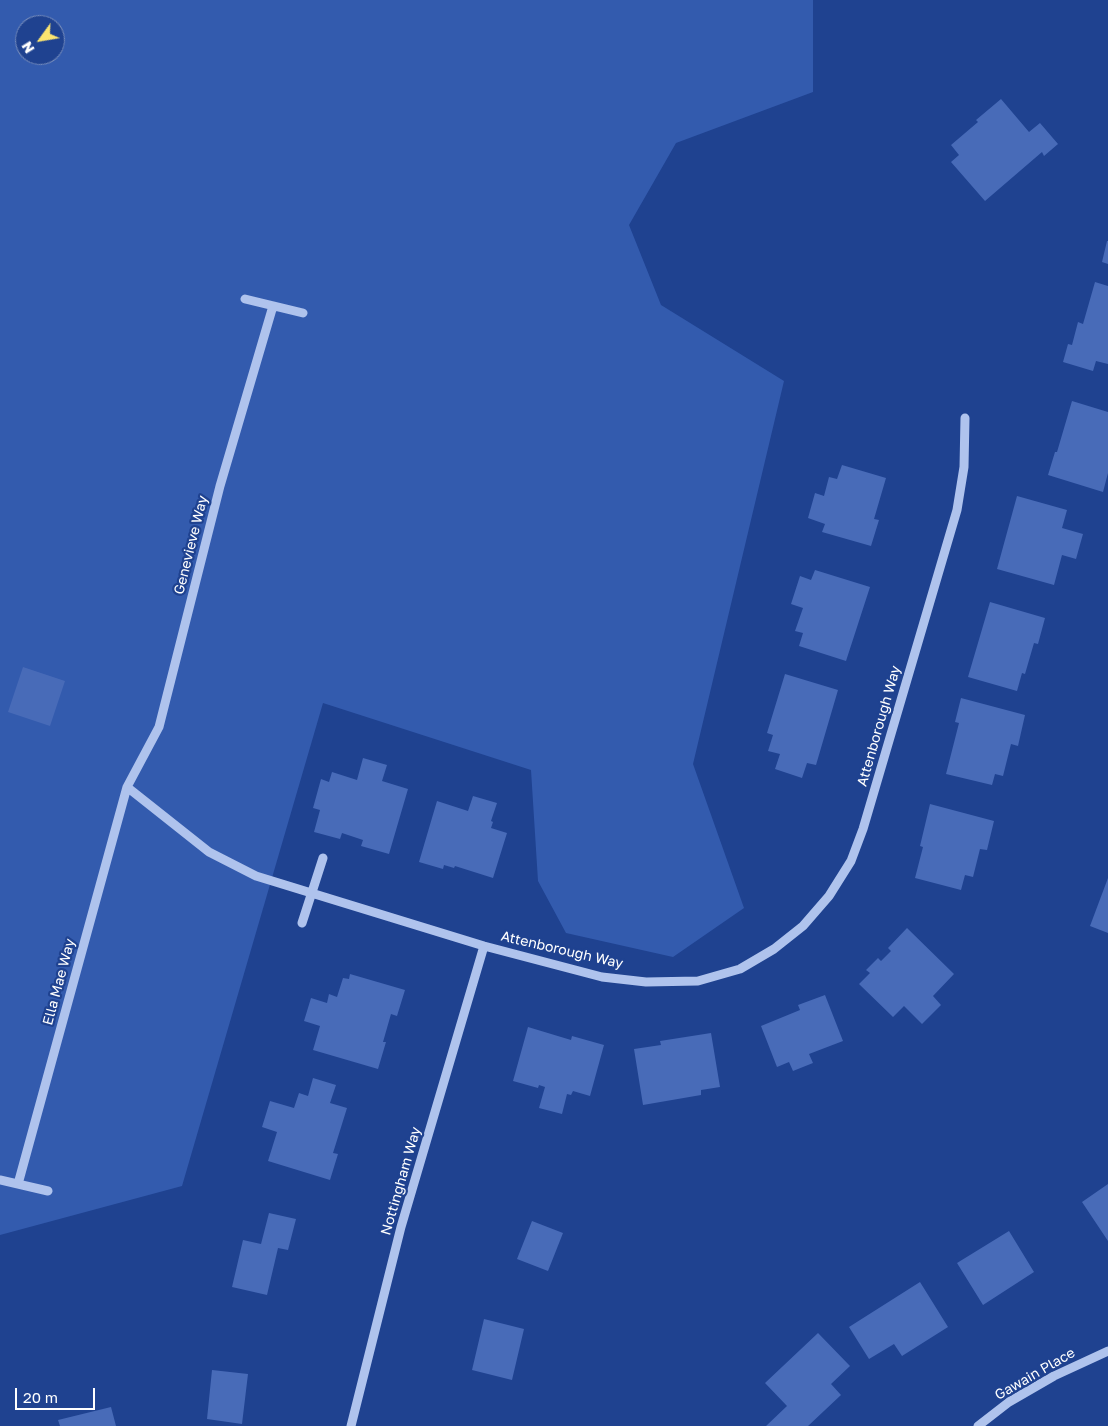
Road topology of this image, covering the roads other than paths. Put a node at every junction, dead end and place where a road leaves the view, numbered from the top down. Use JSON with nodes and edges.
{"nodes":[{"id":1,"x":245,"y":299,"type":"dead end"},
{"id":2,"x":274,"y":306,"type":"junction"},
{"id":3,"x":304,"y":313,"type":"dead end"},
{"id":4,"x":965,"y":418,"type":"dead end"},
{"id":5,"x":128,"y":787,"type":"junction"},
{"id":6,"x":323,"y":858,"type":"dead end"},
{"id":7,"x":312,"y":894,"type":"junction"},
{"id":8,"x":302,"y":923,"type":"dead end"},
{"id":9,"x":484,"y":946,"type":"junction"},
{"id":10,"x":0,"y":1180,"type":"edge"},
{"id":11,"x":18,"y":1184,"type":"junction"},
{"id":12,"x":48,"y":1191,"type":"dead end"},
{"id":13,"x":1108,"y":1351,"type":"edge"},
{"id":14,"x":352,"y":1426,"type":"edge"},
{"id":15,"x":978,"y":1426,"type":"edge"}],
"edges":[{"from":1,"to":2,"type":"street"},
{"from":2,"to":3,"type":"street"},
{"from":2,"to":5,"type":"street","name":"Genevieve Way"},
{"from":4,"to":9,"type":"street","name":"Attenborough Way"},
{"from":5,"to":7,"type":"street","name":"Attenborough Way"},
{"from":5,"to":11,"type":"street","name":"Ella Mae Way"},
{"from":6,"to":7,"type":"street"},
{"from":7,"to":8,"type":"street"},
{"from":7,"to":9,"type":"street","name":"Attenborough Way"},
{"from":9,"to":14,"type":"street","name":"Nottingham Way"},
{"from":10,"to":11,"type":"street"},
{"from":11,"to":12,"type":"street"},
{"from":13,"to":15,"type":"street","name":"Gawain Place"}]}
